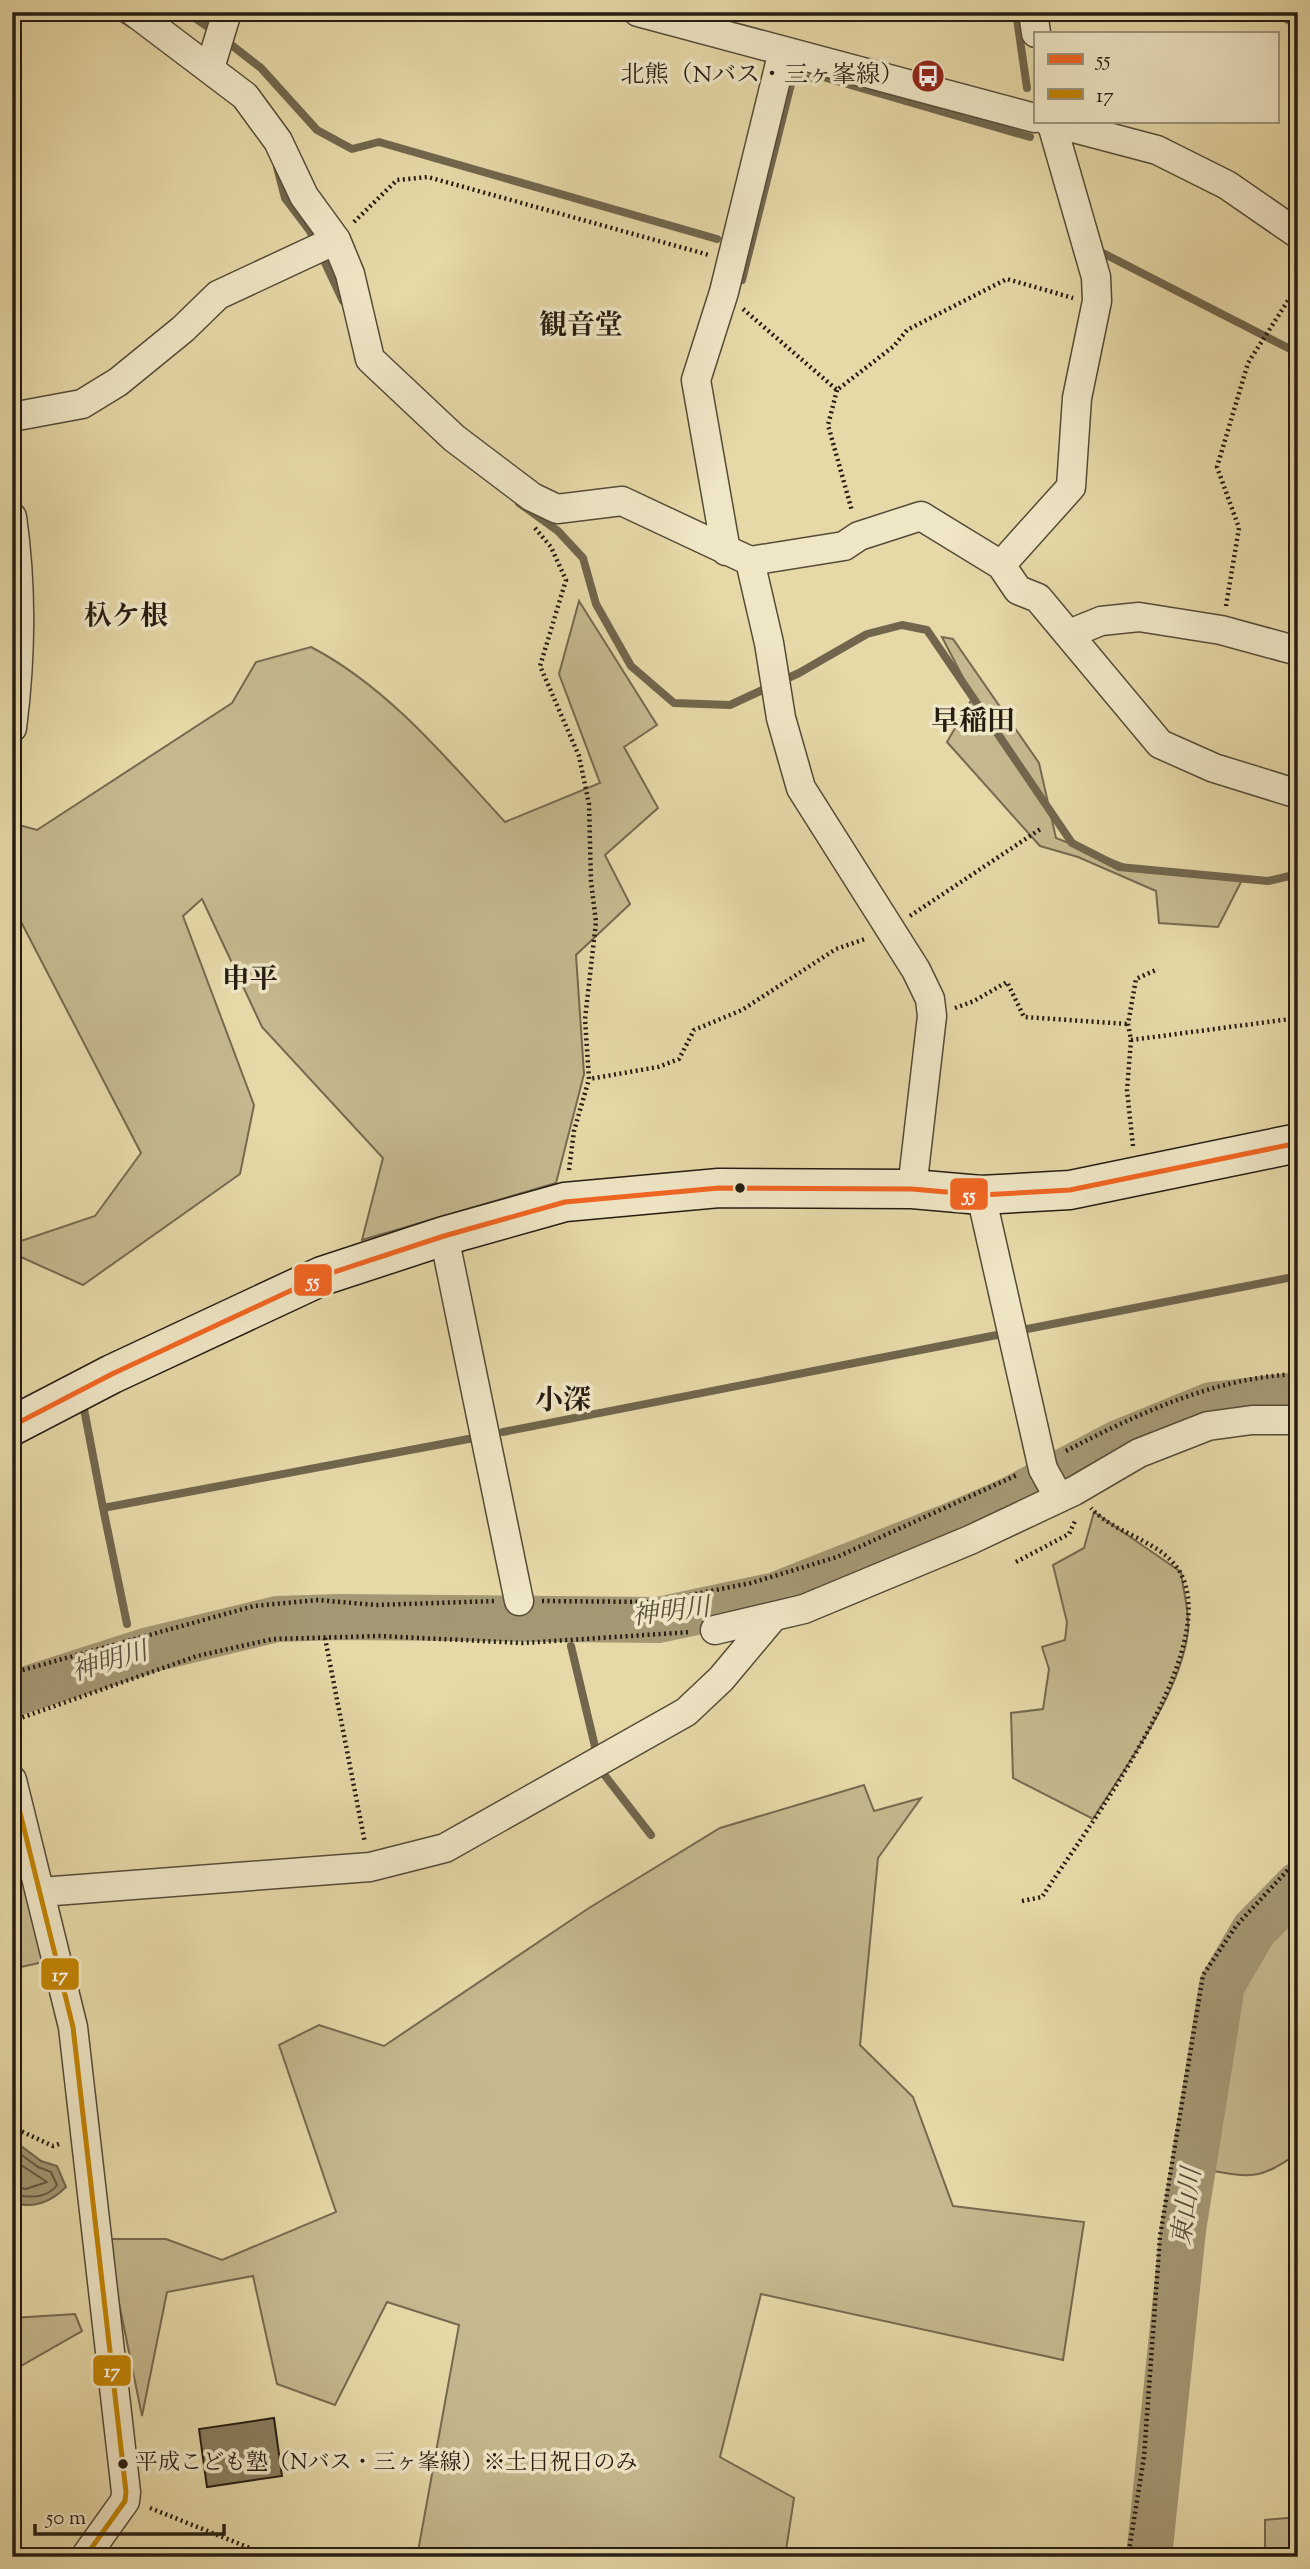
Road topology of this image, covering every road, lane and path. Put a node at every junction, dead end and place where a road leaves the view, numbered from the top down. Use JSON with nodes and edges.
{"nodes":[{"id":1,"x":134,"y":12,"type":"edge"},
{"id":2,"x":227,"y":12,"type":"edge"},
{"id":3,"x":638,"y":12,"type":"edge"},
{"id":4,"x":1033,"y":12,"type":"edge"},
{"id":5,"x":1036,"y":32,"type":"edge"},
{"id":6,"x":783,"y":51,"type":"junction"},
{"id":7,"x":210,"y":68,"type":"junction"},
{"id":8,"x":1034,"y":117,"type":"edge"},
{"id":9,"x":1047,"y":122,"type":"edge"},
{"id":10,"x":1053,"y":122,"type":"edge"},
{"id":11,"x":1298,"y":234,"type":"edge"},
{"id":12,"x":336,"y":240,"type":"junction"},
{"id":13,"x":733,"y":258,"type":"junction"},
{"id":14,"x":1298,"y":285,"type":"edge"},
{"id":15,"x":724,"y":292,"type":"junction"},
{"id":16,"x":1097,"y":301,"type":"junction"},
{"id":17,"x":837,"y":390,"type":"junction"},
{"id":18,"x":12,"y":417,"type":"edge"},
{"id":19,"x":532,"y":497,"type":"junction"},
{"id":20,"x":12,"y":517,"type":"edge"},
{"id":21,"x":859,"y":536,"type":"junction"},
{"id":22,"x":738,"y":556,"type":"junction"},
{"id":23,"x":1001,"y":565,"type":"junction"},
{"id":24,"x":1222,"y":631,"type":"junction"},
{"id":25,"x":1069,"y":634,"type":"junction"},
{"id":26,"x":1298,"y":651,"type":"edge"},
{"id":27,"x":12,"y":728,"type":"edge"},
{"id":28,"x":1298,"y":794,"type":"edge"},
{"id":29,"x":1042,"y":828,"type":"dead end"},
{"id":30,"x":890,"y":929,"type":"junction"},
{"id":31,"x":1158,"y":969,"type":"dead end"},
{"id":32,"x":932,"y":1016,"type":"junction"},
{"id":33,"x":1298,"y":1018,"type":"edge"},
{"id":34,"x":1128,"y":1024,"type":"junction"},
{"id":35,"x":1131,"y":1041,"type":"junction"},
{"id":36,"x":589,"y":1079,"type":"junction"},
{"id":37,"x":1298,"y":1143,"type":"edge"},
{"id":38,"x":1140,"y":1178,"type":"junction"},
{"id":39,"x":912,"y":1189,"type":"junction"},
{"id":40,"x":981,"y":1195,"type":"junction"},
{"id":41,"x":565,"y":1202,"type":"junction"},
{"id":42,"x":444,"y":1236,"type":"junction"},
{"id":43,"x":1298,"y":1374,"type":"edge"},
{"id":44,"x":1298,"y":1420,"type":"edge"},
{"id":45,"x":12,"y":1426,"type":"edge"},
{"id":46,"x":1055,"y":1482,"type":"junction"},
{"id":47,"x":1016,"y":1562,"type":"dead end"},
{"id":48,"x":519,"y":1601,"type":"junction"},
{"id":49,"x":773,"y":1617,"type":"junction"},
{"id":50,"x":715,"y":1630,"type":"joint"},
{"id":51,"x":325,"y":1638,"type":"junction"},
{"id":52,"x":12,"y":1673,"type":"edge"},
{"id":53,"x":12,"y":1721,"type":"edge"},
{"id":54,"x":12,"y":1780,"type":"edge"},
{"id":55,"x":1298,"y":1859,"type":"edge"},
{"id":56,"x":370,"y":1867,"type":"junction"},
{"id":57,"x":41,"y":1892,"type":"junction"},
{"id":58,"x":1022,"y":1901,"type":"dead end"},
{"id":59,"x":12,"y":2127,"type":"edge"},
{"id":60,"x":86,"y":2137,"type":"junction"},
{"id":61,"x":126,"y":2492,"type":"junction"},
{"id":62,"x":85,"y":2557,"type":"edge"},
{"id":63,"x":260,"y":2557,"type":"edge"},
{"id":64,"x":1128,"y":2557,"type":"edge"}],
"edges":[{"from":1,"to":7,"type":"street"},
{"from":2,"to":7,"type":"street"},
{"from":3,"to":6,"type":"street"},
{"from":4,"to":5,"type":"street"},
{"from":6,"to":8,"type":"street"},
{"from":6,"to":13,"type":"street"},
{"from":7,"to":12,"type":"street"},
{"from":9,"to":16,"type":"street"},
{"from":10,"to":11,"type":"street"},
{"from":12,"to":13,"type":"path"},
{"from":12,"to":18,"type":"street"},
{"from":12,"to":19,"type":"street"},
{"from":13,"to":15,"type":"street"},
{"from":14,"to":24,"type":"path"},
{"from":15,"to":17,"type":"path"},
{"from":15,"to":22,"type":"street"},
{"from":16,"to":17,"type":"path"},
{"from":16,"to":23,"type":"street"},
{"from":17,"to":21,"type":"path"},
{"from":19,"to":22,"type":"street"},
{"from":19,"to":36,"type":"path"},
{"from":20,"to":27,"type":"street"},
{"from":21,"to":22,"type":"street"},
{"from":21,"to":23,"type":"street"},
{"from":22,"to":30,"type":"street"},
{"from":23,"to":25,"type":"street"},
{"from":24,"to":25,"type":"street"},
{"from":24,"to":26,"type":"street"},
{"from":25,"to":28,"type":"street"},
{"from":29,"to":30,"type":"path"},
{"from":30,"to":32,"type":"street"},
{"from":30,"to":36,"type":"path"},
{"from":31,"to":34,"type":"path"},
{"from":32,"to":34,"type":"path"},
{"from":32,"to":39,"type":"street"},
{"from":33,"to":35,"type":"path"},
{"from":34,"to":35,"type":"path"},
{"from":35,"to":38,"type":"path"},
{"from":36,"to":41,"type":"path"},
{"from":37,"to":38,"type":"street"},
{"from":38,"to":40,"type":"street"},
{"from":39,"to":40,"type":"street"},
{"from":39,"to":41,"type":"street"},
{"from":40,"to":46,"type":"street"},
{"from":41,"to":42,"type":"street"},
{"from":42,"to":45,"type":"street"},
{"from":42,"to":48,"type":"street"},
{"from":43,"to":46,"type":"path"},
{"from":44,"to":46,"type":"street"},
{"from":46,"to":47,"type":"path"},
{"from":46,"to":48,"type":"path"},
{"from":46,"to":49,"type":"street"},
{"from":46,"to":58,"type":"path"},
{"from":48,"to":52,"type":"path"},
{"from":49,"to":50,"type":"street"},
{"from":49,"to":56,"type":"street"},
{"from":50,"to":51,"type":"path"},
{"from":51,"to":53,"type":"path"},
{"from":51,"to":56,"type":"path"},
{"from":54,"to":57,"type":"street"},
{"from":55,"to":64,"type":"path"},
{"from":56,"to":57,"type":"street"},
{"from":57,"to":60,"type":"street"},
{"from":59,"to":60,"type":"path"},
{"from":60,"to":61,"type":"street"},
{"from":61,"to":62,"type":"street"},
{"from":61,"to":63,"type":"path"}]}
